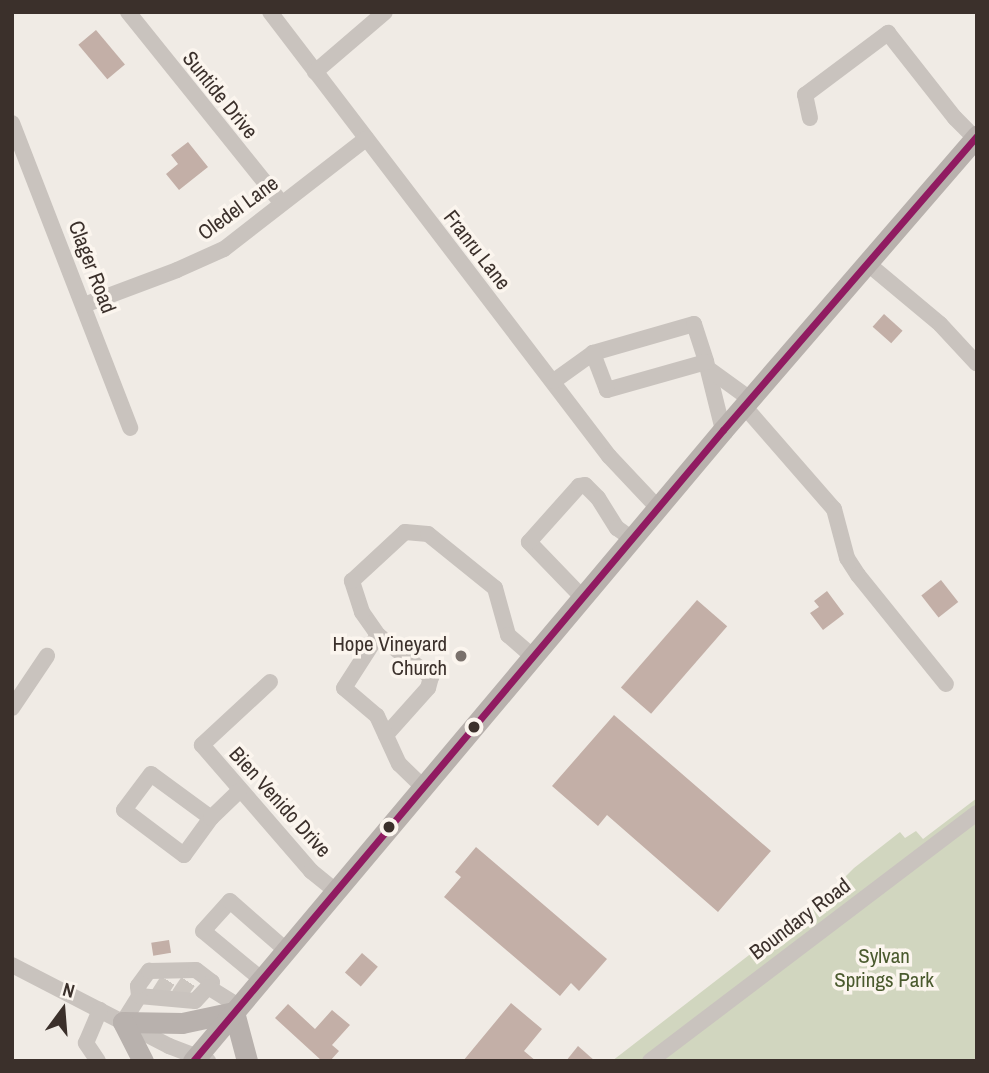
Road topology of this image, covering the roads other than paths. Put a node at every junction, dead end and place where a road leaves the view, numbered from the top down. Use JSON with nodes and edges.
{"nodes":[{"id":1,"x":128,"y":12,"type":"edge"},
{"id":2,"x":270,"y":12,"type":"edge"},
{"id":3,"x":385,"y":12,"type":"edge"},
{"id":4,"x":315,"y":72,"type":"junction"},
{"id":5,"x":810,"y":118,"type":"dead end"},
{"id":6,"x":12,"y":123,"type":"edge"},
{"id":7,"x":976,"y":137,"type":"edge"},
{"id":8,"x":366,"y":139,"type":"junction"},
{"id":9,"x":281,"y":202,"type":"junction"},
{"id":10,"x":867,"y":262,"type":"junction"},
{"id":11,"x":84,"y":305,"type":"junction"},
{"id":12,"x":593,"y":353,"type":"junction"},
{"id":13,"x":977,"y":364,"type":"edge"},
{"id":14,"x":708,"y":366,"type":"junction"},
{"id":15,"x":554,"y":381,"type":"junction"},
{"id":16,"x":747,"y":403,"type":"junction"},
{"id":17,"x":130,"y":428,"type":"dead end"},
{"id":18,"x":723,"y":430,"type":"junction"},
{"id":19,"x":658,"y":508,"type":"junction"},
{"id":20,"x":632,"y":539,"type":"junction"},
{"id":21,"x":583,"y":598,"type":"junction"},
{"id":22,"x":378,"y":635,"type":"junction"},
{"id":23,"x":47,"y":656,"type":"dead end"},
{"id":24,"x":533,"y":657,"type":"junction"},
{"id":25,"x":270,"y":682,"type":"dead end"},
{"id":26,"x":946,"y":684,"type":"dead end"},
{"id":27,"x":12,"y":708,"type":"edge"},
{"id":28,"x":386,"y":735,"type":"junction"},
{"id":29,"x":423,"y":787,"type":"junction"},
{"id":30,"x":239,"y":791,"type":"junction"},
{"id":31,"x":977,"y":813,"type":"edge"},
{"id":32,"x":211,"y":818,"type":"junction"},
{"id":33,"x":336,"y":891,"type":"junction"},
{"id":34,"x":286,"y":950,"type":"junction"},
{"id":35,"x":12,"y":965,"type":"edge"},
{"id":36,"x":261,"y":979,"type":"junction"},
{"id":37,"x":208,"y":987,"type":"junction"},
{"id":38,"x":139,"y":996,"type":"junction"},
{"id":39,"x":237,"y":1009,"type":"junction"},
{"id":40,"x":100,"y":1010,"type":"junction"},
{"id":41,"x":123,"y":1022,"type":"junction"},
{"id":42,"x":199,"y":1059,"type":"edge"},
{"id":43,"x":98,"y":1061,"type":"edge"},
{"id":44,"x":143,"y":1061,"type":"edge"},
{"id":45,"x":247,"y":1061,"type":"edge"},
{"id":46,"x":650,"y":1061,"type":"edge"}],
"edges":[{"from":1,"to":9,"type":"street","name":"Suntide Drive"},
{"from":2,"to":4,"type":"street","name":"Franru Lane"},
{"from":3,"to":4,"type":"street"},
{"from":4,"to":8,"type":"street","name":"Franru Lane"},
{"from":5,"to":7,"type":"street"},
{"from":6,"to":11,"type":"street","name":"Clager Road"},
{"from":7,"to":10,"type":"main road"},
{"from":8,"to":9,"type":"street","name":"Oledel Lane"},
{"from":8,"to":15,"type":"street","name":"Franru Lane"},
{"from":9,"to":11,"type":"street","name":"Oledel Lane"},
{"from":10,"to":13,"type":"street"},
{"from":10,"to":16,"type":"main road"},
{"from":11,"to":17,"type":"street","name":"Clager Road"},
{"from":12,"to":14,"type":"street"},
{"from":12,"to":14,"type":"street"},
{"from":12,"to":15,"type":"street"},
{"from":14,"to":16,"type":"street"},
{"from":14,"to":18,"type":"street"},
{"from":15,"to":19,"type":"street","name":"Franru Lane"},
{"from":16,"to":18,"type":"main road"},
{"from":16,"to":26,"type":"street"},
{"from":18,"to":19,"type":"main road"},
{"from":19,"to":20,"type":"main road"},
{"from":20,"to":21,"type":"main road"},
{"from":20,"to":21,"type":"street"},
{"from":21,"to":24,"type":"main road"},
{"from":22,"to":24,"type":"street"},
{"from":22,"to":28,"type":"street"},
{"from":22,"to":28,"type":"street"},
{"from":23,"to":27,"type":"street"},
{"from":24,"to":29,"type":"main road"},
{"from":25,"to":30,"type":"street","name":"Bien Venido Drive"},
{"from":28,"to":29,"type":"street"},
{"from":29,"to":33,"type":"main road"},
{"from":30,"to":32,"type":"street"},
{"from":30,"to":33,"type":"street","name":"Bien Venido Drive"},
{"from":31,"to":46,"type":"street","name":"Boundary Road"},
{"from":32,"to":32,"type":"street"},
{"from":33,"to":34,"type":"main road"},
{"from":34,"to":36,"type":"main road"},
{"from":34,"to":36,"type":"street"},
{"from":35,"to":40,"type":"street"},
{"from":36,"to":39,"type":"main road"},
{"from":37,"to":38,"type":"street"},
{"from":37,"to":38,"type":"street"},
{"from":37,"to":39,"type":"street"},
{"from":38,"to":41,"type":"street"},
{"from":39,"to":41,"type":"main road"},
{"from":39,"to":42,"type":"main road"},
{"from":39,"to":45,"type":"main road"},
{"from":40,"to":41,"type":"street"},
{"from":40,"to":43,"type":"street"},
{"from":41,"to":42,"type":"street"},
{"from":41,"to":44,"type":"main road"}]}
